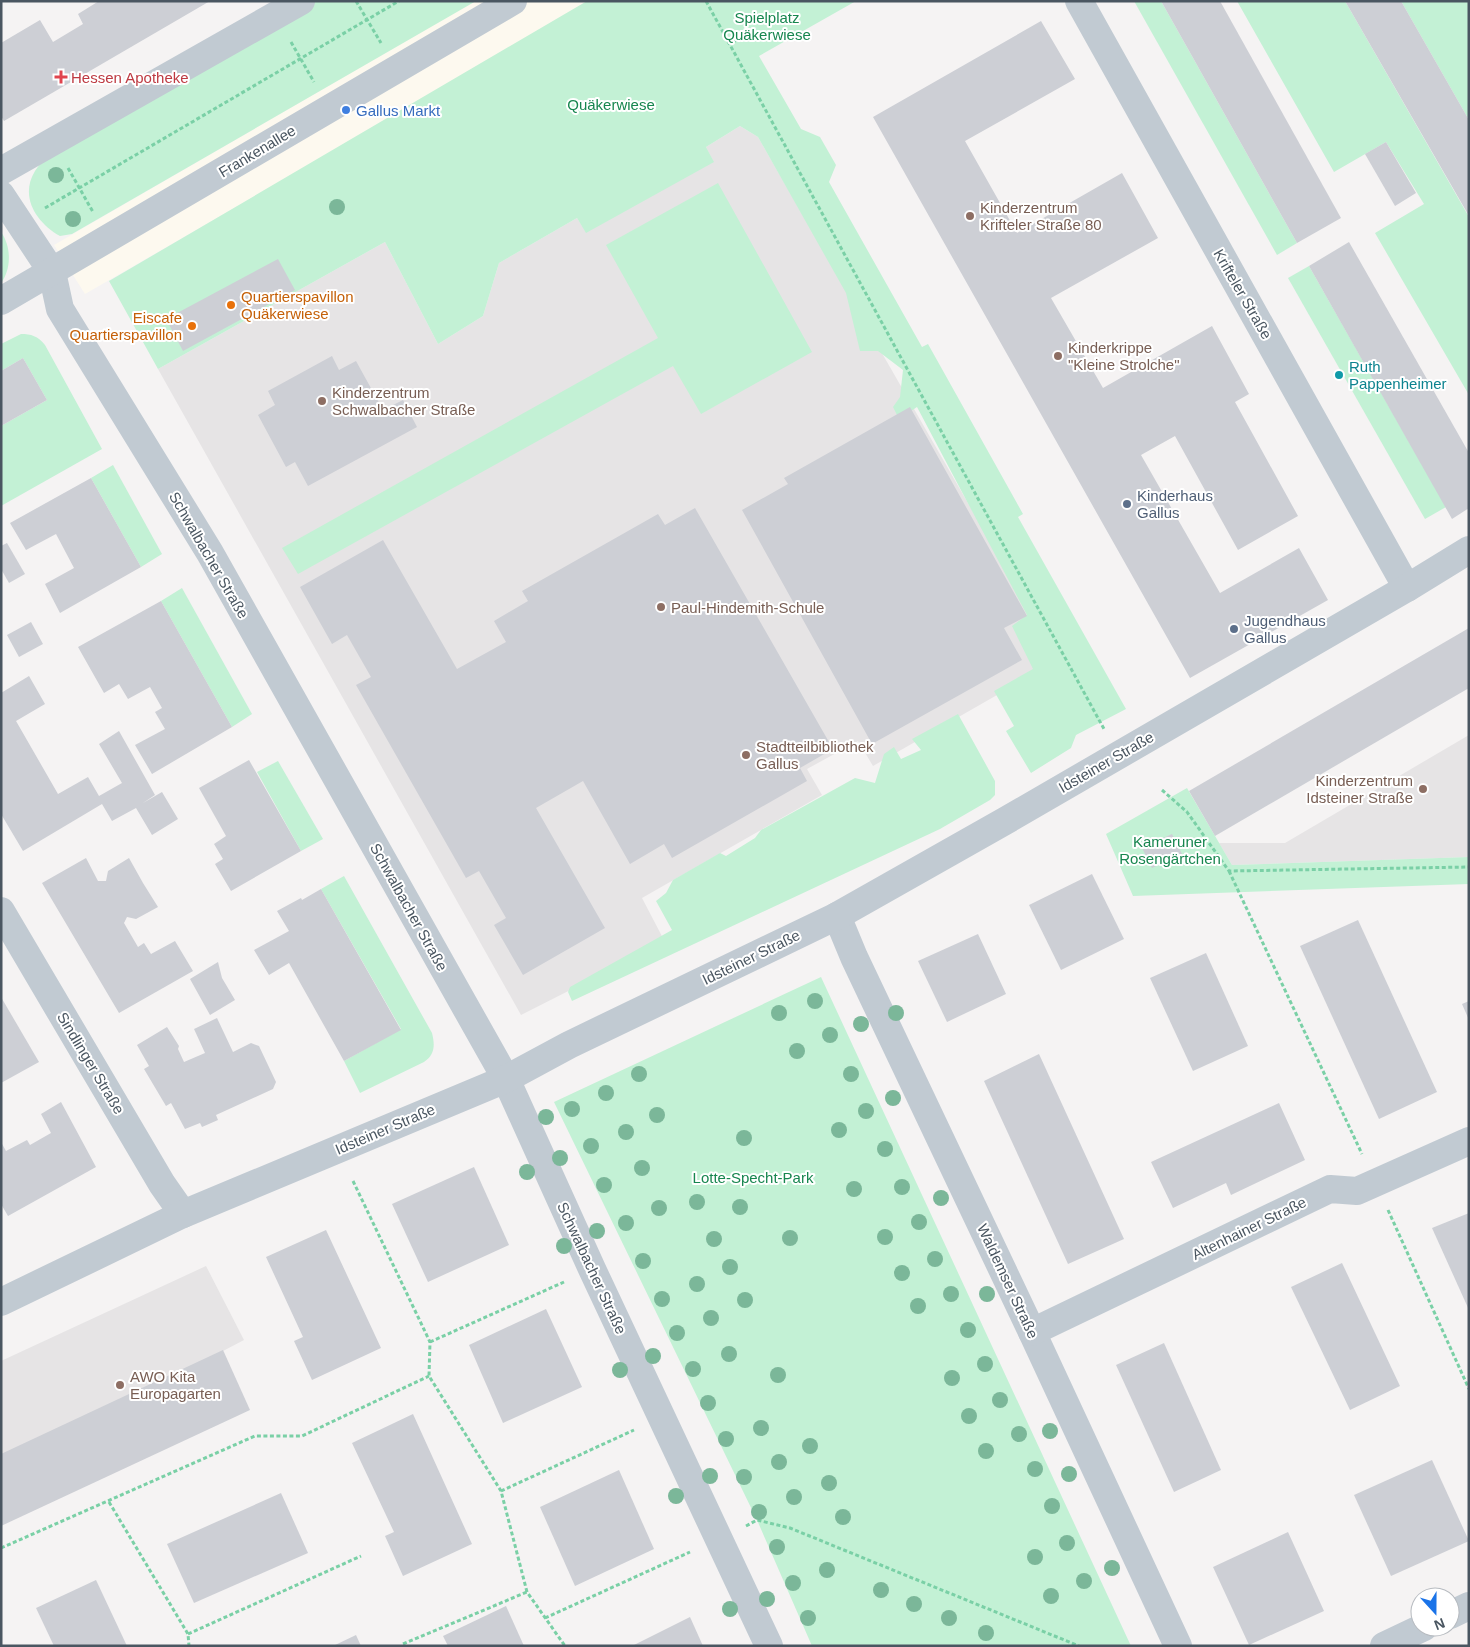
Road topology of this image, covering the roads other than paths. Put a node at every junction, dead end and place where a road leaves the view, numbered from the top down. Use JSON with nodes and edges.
{"nodes":[{"id":1,"x":513,"y":1,"type":"edge"},
{"id":2,"x":1079,"y":1,"type":"edge"},
{"id":3,"x":296,"y":2,"type":"edge"},
{"id":4,"x":1,"y":171,"type":"edge"},
{"id":5,"x":1,"y":195,"type":"edge"},
{"id":6,"x":52,"y":272,"type":"junction"},
{"id":7,"x":1,"y":301,"type":"edge"},
{"id":8,"x":1469,"y":550,"type":"edge"},
{"id":9,"x":1407,"y":588,"type":"junction"},
{"id":10,"x":1,"y":911,"type":"edge"},
{"id":11,"x":837,"y":916,"type":"junction"},
{"id":12,"x":506,"y":1079,"type":"junction"},
{"id":13,"x":1469,"y":1141,"type":"edge"},
{"id":14,"x":183,"y":1214,"type":"junction"},
{"id":15,"x":1,"y":1302,"type":"edge"},
{"id":16,"x":1032,"y":1332,"type":"junction"},
{"id":17,"x":1410,"y":1634,"type":"edge"},
{"id":18,"x":769,"y":1646,"type":"edge"},
{"id":19,"x":1178,"y":1646,"type":"edge"},
{"id":20,"x":1384,"y":1646,"type":"edge"}],
"edges":[{"from":1,"to":6,"type":"street","name":"Frankenallee"},
{"from":2,"to":9,"type":"street","name":"Krifteler Straße"},
{"from":3,"to":4,"type":"street"},
{"from":5,"to":6,"type":"street","name":"Schwalbacher Straße"},
{"from":6,"to":7,"type":"street","name":"Frankenallee"},
{"from":6,"to":12,"type":"street","name":"Schwalbacher Straße"},
{"from":8,"to":9,"type":"street","name":"Idsteiner Straße"},
{"from":9,"to":11,"type":"street","name":"Idsteiner Straße"},
{"from":10,"to":14,"type":"street","name":"Sindlinger Straße"},
{"from":11,"to":12,"type":"street","name":"Idsteiner Straße"},
{"from":11,"to":16,"type":"street","name":"Waldemser Straße"},
{"from":12,"to":14,"type":"street","name":"Idsteiner Straße"},
{"from":12,"to":18,"type":"street","name":"Schwalbacher Straße"},
{"from":13,"to":16,"type":"street","name":"Altenhainer Straße"},
{"from":14,"to":15,"type":"street","name":"Idsteiner Straße"},
{"from":16,"to":19,"type":"street","name":"Waldemser Straße"},
{"from":17,"to":20,"type":"street"}]}
